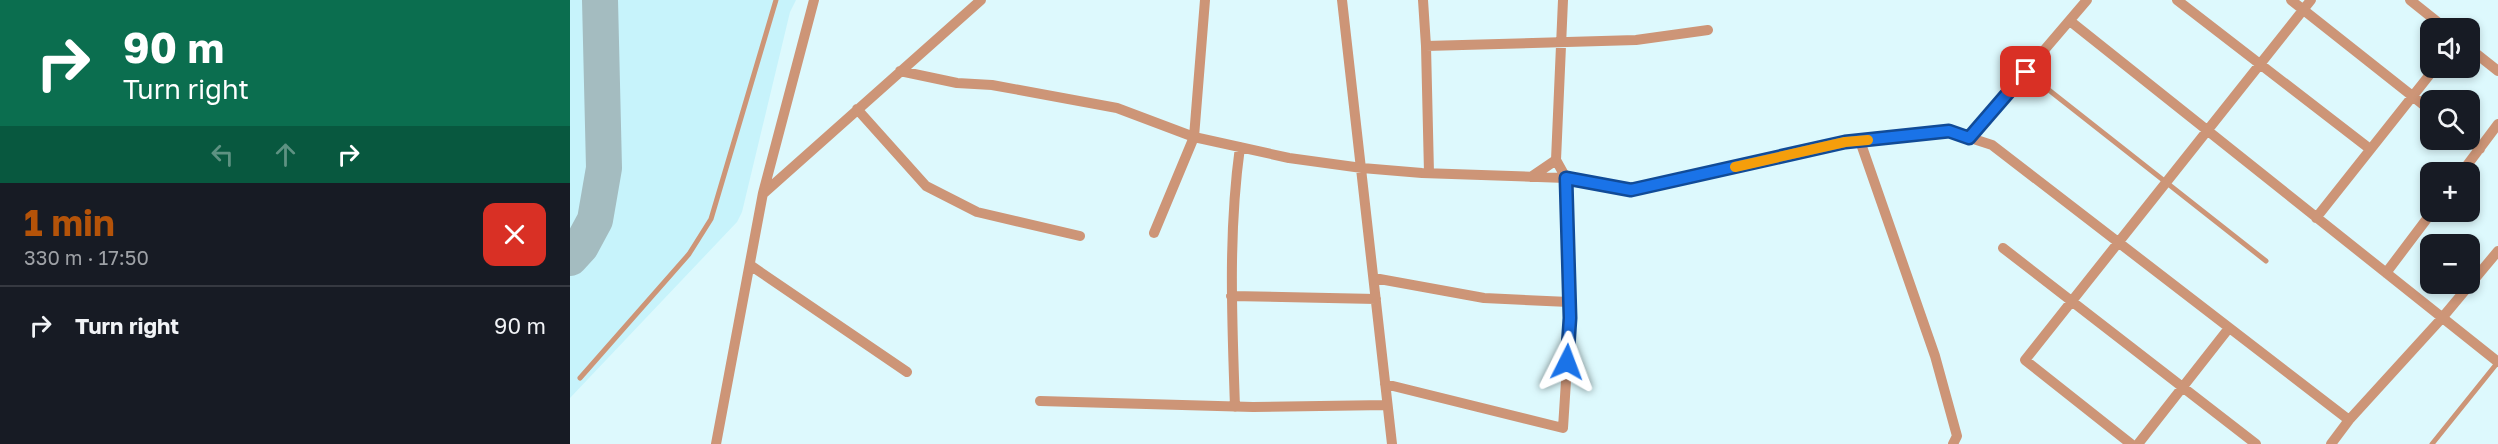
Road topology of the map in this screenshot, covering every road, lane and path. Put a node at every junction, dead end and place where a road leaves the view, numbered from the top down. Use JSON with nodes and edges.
{"nodes":[{"id":1,"x":776,"y":0,"type":"edge"},
{"id":2,"x":814,"y":0,"type":"edge"},
{"id":3,"x":981,"y":0,"type":"edge"},
{"id":4,"x":1205,"y":0,"type":"edge"},
{"id":5,"x":1342,"y":0,"type":"edge"},
{"id":6,"x":1423,"y":0,"type":"edge"},
{"id":7,"x":1563,"y":0,"type":"edge"},
{"id":8,"x":2087,"y":0,"type":"edge"},
{"id":9,"x":2177,"y":0,"type":"edge"},
{"id":10,"x":2291,"y":0,"type":"edge"},
{"id":11,"x":2311,"y":0,"type":"edge"},
{"id":12,"x":2410,"y":0,"type":"edge"},
{"id":13,"x":2303,"y":10,"type":"junction"},
{"id":14,"x":2432,"y":18,"type":"edge"},
{"id":15,"x":2070,"y":21,"type":"junction"},
{"id":16,"x":1708,"y":30,"type":"dead end"},
{"id":17,"x":1561,"y":42,"type":"junction"},
{"id":18,"x":1426,"y":46,"type":"junction"},
{"id":19,"x":2480,"y":57,"type":"edge"},
{"id":20,"x":2260,"y":64,"type":"junction"},
{"id":21,"x":900,"y":71,"type":"junction"},
{"id":22,"x":2498,"y":71,"type":"edge"},
{"id":23,"x":2026,"y":72,"type":"junction"},
{"id":24,"x":2427,"y":78,"type":"edge"},
{"id":25,"x":2412,"y":96,"type":"junction"},
{"id":26,"x":2420,"y":102,"type":"edge"},
{"id":27,"x":858,"y":109,"type":"junction"},
{"id":28,"x":2498,"y":124,"type":"edge"},
{"id":29,"x":2206,"y":131,"type":"junction"},
{"id":30,"x":1194,"y":137,"type":"junction"},
{"id":31,"x":1969,"y":138,"type":"junction"},
{"id":32,"x":1860,"y":141,"type":"junction"},
{"id":33,"x":1240,"y":147,"type":"junction"},
{"id":34,"x":2370,"y":149,"type":"junction"},
{"id":35,"x":2480,"y":149,"type":"edge"},
{"id":36,"x":2479,"y":150,"type":"edge"},
{"id":37,"x":1556,"y":160,"type":"junction"},
{"id":38,"x":2470,"y":162,"type":"edge"},
{"id":39,"x":1362,"y":168,"type":"junction"},
{"id":40,"x":1429,"y":173,"type":"junction"},
{"id":41,"x":1531,"y":177,"type":"junction"},
{"id":42,"x":1566,"y":178,"type":"junction"},
{"id":43,"x":2165,"y":183,"type":"junction"},
{"id":44,"x":763,"y":193,"type":"junction"},
{"id":45,"x":2316,"y":218,"type":"junction"},
{"id":46,"x":2424,"y":222,"type":"edge"},
{"id":47,"x":1154,"y":233,"type":"dead end"},
{"id":48,"x":1080,"y":236,"type":"dead end"},
{"id":49,"x":2118,"y":242,"type":"junction"},
{"id":50,"x":2003,"y":248,"type":"dead end"},
{"id":51,"x":2498,"y":251,"type":"edge"},
{"id":52,"x":2266,"y":261,"type":"dead end"},
{"id":53,"x":750,"y":265,"type":"junction"},
{"id":54,"x":2386,"y":273,"type":"junction"},
{"id":55,"x":1374,"y":278,"type":"junction"},
{"id":56,"x":1231,"y":296,"type":"junction"},
{"id":57,"x":1376,"y":299,"type":"junction"},
{"id":58,"x":2072,"y":300,"type":"junction"},
{"id":59,"x":1569,"y":302,"type":"junction"},
{"id":60,"x":2442,"y":318,"type":"junction"},
{"id":61,"x":2229,"y":328,"type":"junction"},
{"id":62,"x":2498,"y":362,"type":"edge"},
{"id":63,"x":907,"y":372,"type":"dead end"},
{"id":64,"x":580,"y":378,"type":"dead end"},
{"id":65,"x":1385,"y":384,"type":"junction"},
{"id":66,"x":2184,"y":386,"type":"junction"},
{"id":67,"x":1040,"y":401,"type":"dead end"},
{"id":68,"x":1387,"y":405,"type":"junction"},
{"id":69,"x":1235,"y":407,"type":"junction"},
{"id":70,"x":2349,"y":420,"type":"junction"},
{"id":71,"x":716,"y":444,"type":"edge"},
{"id":72,"x":1392,"y":444,"type":"edge"},
{"id":73,"x":1953,"y":444,"type":"edge"},
{"id":74,"x":2131,"y":444,"type":"edge"},
{"id":75,"x":2138,"y":444,"type":"edge"},
{"id":76,"x":2256,"y":444,"type":"edge"},
{"id":77,"x":2331,"y":444,"type":"edge"},
{"id":78,"x":2432,"y":444,"type":"edge"}],
"edges":[{"from":1,"to":64,"type":"lane"},
{"from":2,"to":44,"type":"street"},
{"from":3,"to":21,"type":"street"},
{"from":4,"to":30,"type":"street"},
{"from":5,"to":39,"type":"street"},
{"from":6,"to":18,"type":"street"},
{"from":7,"to":17,"type":"street"},
{"from":8,"to":15,"type":"street"},
{"from":9,"to":20,"type":"street"},
{"from":10,"to":13,"type":"street"},
{"from":11,"to":13,"type":"street"},
{"from":12,"to":14,"type":"street"},
{"from":13,"to":20,"type":"street"},
{"from":13,"to":25,"type":"street"},
{"from":15,"to":23,"type":"street"},
{"from":15,"to":29,"type":"street"},
{"from":16,"to":17,"type":"street"},
{"from":17,"to":18,"type":"street"},
{"from":17,"to":37,"type":"street"},
{"from":18,"to":40,"type":"street"},
{"from":19,"to":22,"type":"street"},
{"from":20,"to":29,"type":"street"},
{"from":20,"to":34,"type":"street"},
{"from":21,"to":27,"type":"street"},
{"from":21,"to":30,"type":"street"},
{"from":23,"to":31,"type":"street"},
{"from":23,"to":43,"type":"lane"},
{"from":24,"to":25,"type":"street"},
{"from":25,"to":26,"type":"street"},
{"from":25,"to":34,"type":"street"},
{"from":27,"to":44,"type":"street"},
{"from":27,"to":48,"type":"street"},
{"from":28,"to":35,"type":"street"},
{"from":29,"to":43,"type":"street"},
{"from":29,"to":45,"type":"street"},
{"from":30,"to":33,"type":"street"},
{"from":30,"to":47,"type":"street"},
{"from":31,"to":32,"type":"street"},
{"from":31,"to":49,"type":"street"},
{"from":32,"to":42,"type":"street"},
{"from":32,"to":73,"type":"street"},
{"from":33,"to":39,"type":"street"},
{"from":33,"to":56,"type":"street"},
{"from":34,"to":45,"type":"street"},
{"from":36,"to":38,"type":"street"},
{"from":37,"to":41,"type":"street"},
{"from":37,"to":42,"type":"street"},
{"from":39,"to":40,"type":"street"},
{"from":39,"to":55,"type":"street"},
{"from":40,"to":41,"type":"street"},
{"from":41,"to":42,"type":"street"},
{"from":42,"to":59,"type":"street"},
{"from":43,"to":49,"type":"street"},
{"from":43,"to":52,"type":"lane"},
{"from":44,"to":53,"type":"street"},
{"from":45,"to":54,"type":"street"},
{"from":46,"to":54,"type":"street"},
{"from":49,"to":58,"type":"street"},
{"from":49,"to":61,"type":"street"},
{"from":50,"to":58,"type":"street"},
{"from":51,"to":60,"type":"street"},
{"from":53,"to":63,"type":"street"},
{"from":53,"to":71,"type":"street"},
{"from":54,"to":60,"type":"street"},
{"from":55,"to":57,"type":"street"},
{"from":55,"to":59,"type":"street"},
{"from":56,"to":57,"type":"street"},
{"from":56,"to":69,"type":"street"},
{"from":57,"to":65,"type":"street"},
{"from":58,"to":66,"type":"street"},
{"from":58,"to":74,"type":"street"},
{"from":59,"to":65,"type":"street"},
{"from":60,"to":62,"type":"street"},
{"from":60,"to":70,"type":"street"},
{"from":61,"to":66,"type":"street"},
{"from":61,"to":70,"type":"street"},
{"from":62,"to":78,"type":"lane"},
{"from":65,"to":68,"type":"street"},
{"from":66,"to":75,"type":"street"},
{"from":66,"to":76,"type":"street"},
{"from":67,"to":69,"type":"street"},
{"from":68,"to":69,"type":"street"},
{"from":68,"to":72,"type":"street"},
{"from":70,"to":77,"type":"street"}]}
